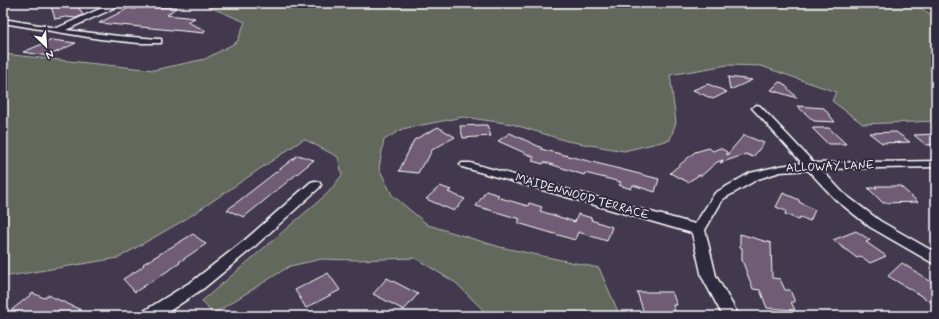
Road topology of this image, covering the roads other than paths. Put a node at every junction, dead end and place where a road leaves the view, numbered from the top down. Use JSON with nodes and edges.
{"nodes":[{"id":1,"x":118,"y":3,"type":"edge"},
{"id":2,"x":3,"y":21,"type":"edge"},
{"id":3,"x":57,"y":31,"type":"junction"},
{"id":4,"x":158,"y":41,"type":"dead end"},
{"id":5,"x":757,"y":108,"type":"dead end"},
{"id":6,"x":936,"y":164,"type":"edge"},
{"id":7,"x":466,"y":165,"type":"dead end"},
{"id":8,"x":811,"y":166,"type":"junction"},
{"id":9,"x":315,"y":185,"type":"dead end"},
{"id":10,"x":698,"y":230,"type":"junction"},
{"id":11,"x":936,"y":260,"type":"edge"},
{"id":12,"x":150,"y":316,"type":"edge"},
{"id":13,"x":732,"y":316,"type":"edge"}],
"edges":[{"from":1,"to":3,"type":"street"},
{"from":2,"to":3,"type":"street"},
{"from":3,"to":4,"type":"street"},
{"from":5,"to":8,"type":"street"},
{"from":6,"to":8,"type":"street","name":"ALLOWAY LANE"},
{"from":7,"to":10,"type":"street","name":"MAIDENWOOD TERRACE"},
{"from":8,"to":10,"type":"street","name":"ALLOWAY LANE"},
{"from":8,"to":11,"type":"street"},
{"from":9,"to":12,"type":"street"},
{"from":10,"to":13,"type":"street"}]}
